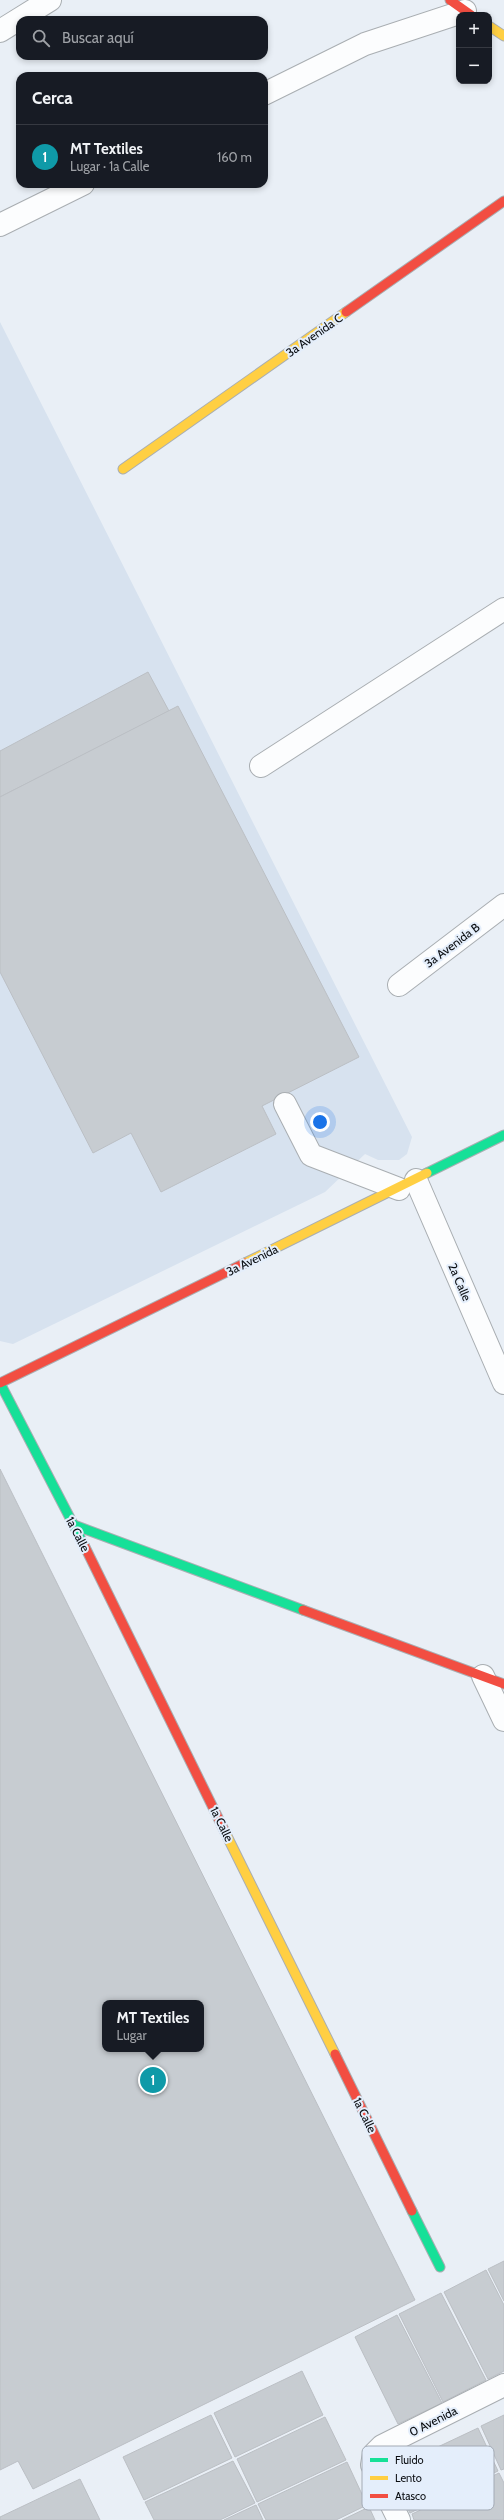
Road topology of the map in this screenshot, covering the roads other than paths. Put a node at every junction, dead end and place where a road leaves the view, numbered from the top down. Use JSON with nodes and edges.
{"nodes":[{"id":1,"x":50,"y":0,"type":"edge"},
{"id":2,"x":462,"y":9,"type":"edge"},
{"id":3,"x":24,"y":16,"type":"edge"},
{"id":4,"x":16,"y":21,"type":"edge"},
{"id":5,"x":492,"y":28,"type":"edge"},
{"id":6,"x":0,"y":31,"type":"edge"},
{"id":7,"x":504,"y":36,"type":"edge"},
{"id":8,"x":268,"y":92,"type":"edge"},
{"id":9,"x":75,"y":188,"type":"edge"},
{"id":10,"x":504,"y":200,"type":"edge"},
{"id":11,"x":0,"y":225,"type":"edge"},
{"id":12,"x":123,"y":469,"type":"dead end"},
{"id":13,"x":504,"y":609,"type":"edge"},
{"id":14,"x":261,"y":766,"type":"dead end"},
{"id":15,"x":504,"y":905,"type":"edge"},
{"id":16,"x":399,"y":985,"type":"dead end"},
{"id":17,"x":285,"y":1104,"type":"dead end"},
{"id":18,"x":504,"y":1135,"type":"edge"},
{"id":19,"x":407,"y":1184,"type":"junction"},
{"id":20,"x":0,"y":1383,"type":"edge"},
{"id":21,"x":504,"y":1384,"type":"edge"},
{"id":22,"x":74,"y":1525,"type":"junction"},
{"id":23,"x":483,"y":1676,"type":"junction"},
{"id":24,"x":504,"y":1684,"type":"edge"},
{"id":25,"x":504,"y":1720,"type":"edge"},
{"id":26,"x":440,"y":2267,"type":"dead end"},
{"id":27,"x":504,"y":2385,"type":"edge"},
{"id":28,"x":382,"y":2446,"type":"edge"},
{"id":29,"x":394,"y":2510,"type":"edge"},
{"id":30,"x":399,"y":2520,"type":"edge"}],
"edges":[{"from":1,"to":3,"type":"street"},
{"from":2,"to":8,"type":"street"},
{"from":4,"to":6,"type":"street"},
{"from":5,"to":7,"type":"street"},
{"from":9,"to":11,"type":"street"},
{"from":10,"to":12,"type":"street","name":"3a Avenida C"},
{"from":13,"to":14,"type":"street"},
{"from":15,"to":16,"type":"street","name":"3a Avenida B"},
{"from":17,"to":19,"type":"street"},
{"from":18,"to":19,"type":"street","name":"3a Avenida"},
{"from":19,"to":20,"type":"street","name":"3a Avenida"},
{"from":19,"to":21,"type":"street","name":"2a Calle"},
{"from":20,"to":22,"type":"street","name":"1a Calle"},
{"from":22,"to":23,"type":"street"},
{"from":22,"to":26,"type":"street","name":"1a Calle"},
{"from":23,"to":24,"type":"street"},
{"from":23,"to":25,"type":"street"},
{"from":27,"to":28,"type":"street","name":"0 Avenida"},
{"from":29,"to":30,"type":"street","name":"0 Avenida"}]}
